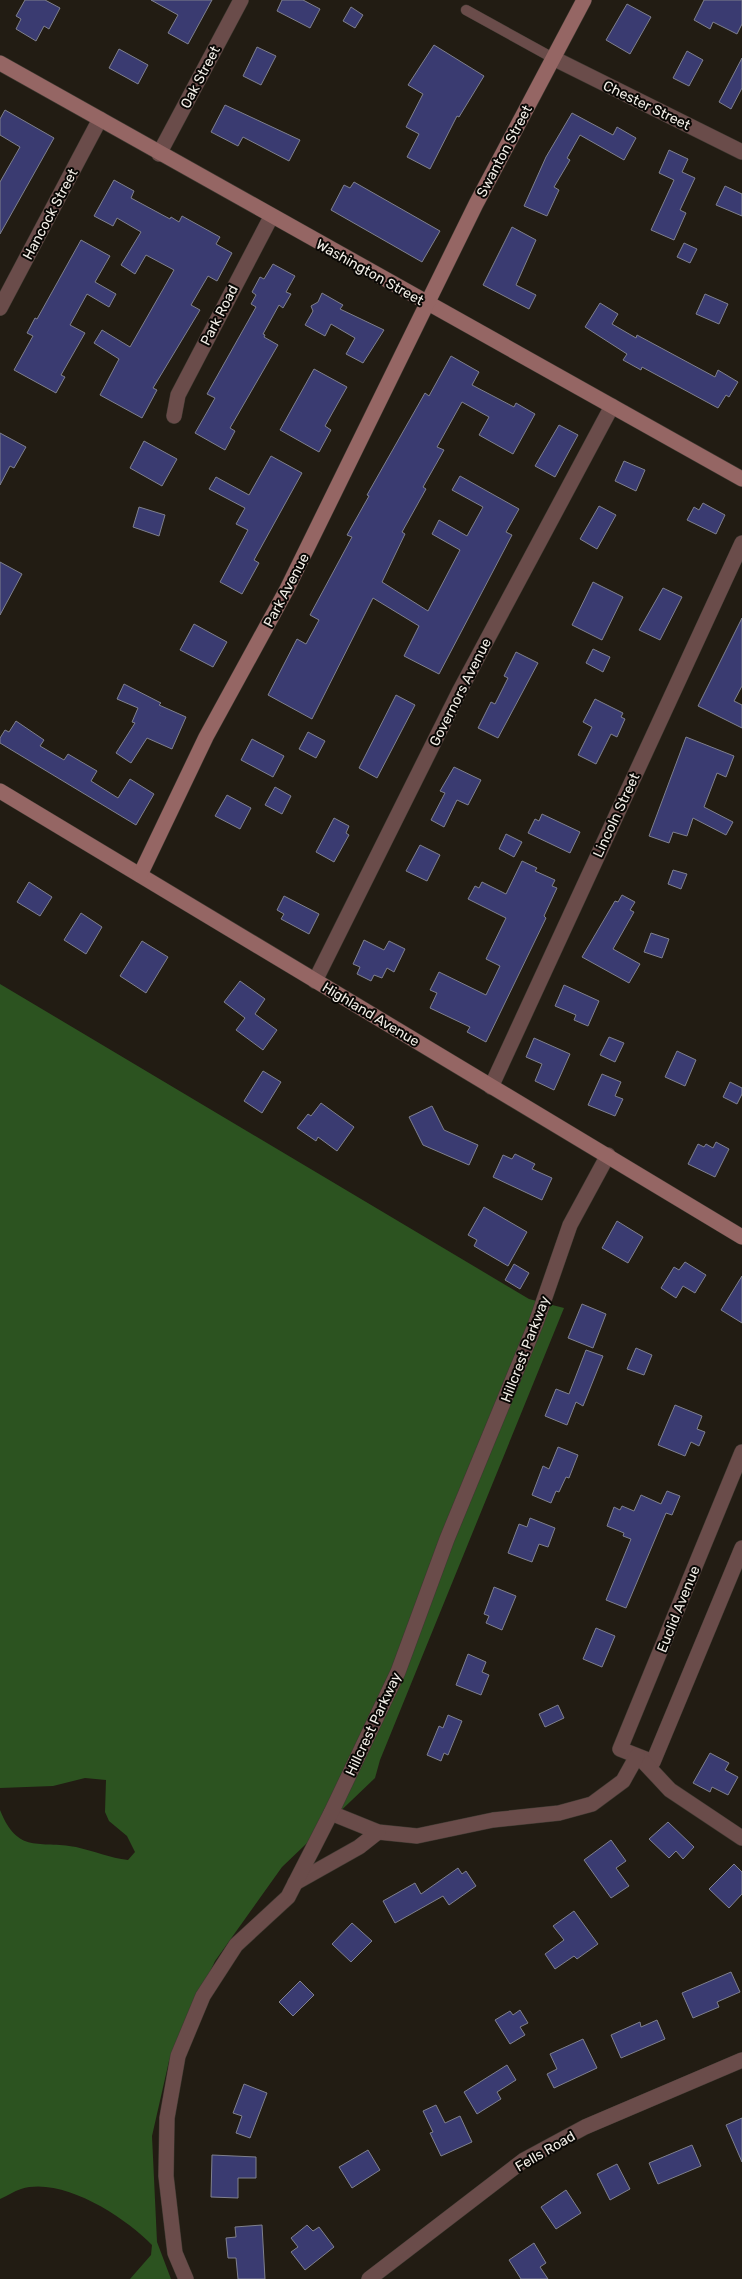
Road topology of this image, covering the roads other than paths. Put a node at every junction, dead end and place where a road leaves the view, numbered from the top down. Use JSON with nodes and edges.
{"nodes":[{"id":1,"x":242,"y":0,"type":"edge"},
{"id":2,"x":584,"y":0,"type":"edge"},
{"id":3,"x":466,"y":10,"type":"dead end"},
{"id":4,"x":553,"y":58,"type":"junction"},
{"id":5,"x":0,"y":63,"type":"edge"},
{"id":6,"x":100,"y":120,"type":"junction"},
{"id":7,"x":742,"y":152,"type":"edge"},
{"id":8,"x":159,"y":154,"type":"junction"},
{"id":9,"x":271,"y":216,"type":"junction"},
{"id":10,"x":428,"y":304,"type":"junction"},
{"id":11,"x":0,"y":308,"type":"edge"},
{"id":12,"x":612,"y":406,"type":"junction"},
{"id":13,"x":174,"y":416,"type":"dead end"},
{"id":14,"x":742,"y":479,"type":"edge"},
{"id":15,"x":742,"y":543,"type":"edge"},
{"id":16,"x":0,"y":791,"type":"edge"},
{"id":17,"x":140,"y":875,"type":"junction"},
{"id":18,"x":315,"y":981,"type":"junction"},
{"id":19,"x":491,"y":1087,"type":"junction"},
{"id":20,"x":608,"y":1155,"type":"junction"},
{"id":21,"x":742,"y":1237,"type":"edge"},
{"id":22,"x":742,"y":1452,"type":"edge"},
{"id":23,"x":742,"y":1548,"type":"edge"},
{"id":24,"x":637,"y":1756,"type":"junction"},
{"id":25,"x":331,"y":1813,"type":"junction"},
{"id":26,"x":378,"y":1832,"type":"junction"},
{"id":27,"x":742,"y":1838,"type":"edge"},
{"id":28,"x":295,"y":1883,"type":"junction"},
{"id":29,"x":742,"y":2060,"type":"edge"},
{"id":30,"x":186,"y":2279,"type":"edge"},
{"id":31,"x":370,"y":2279,"type":"edge"}],
"edges":[{"from":1,"to":8,"type":"street","name":"Oak Street"},
{"from":2,"to":4,"type":"main road","name":"Swanton Street"},
{"from":3,"to":4,"type":"lane"},
{"from":4,"to":7,"type":"street","name":"Chester Street"},
{"from":4,"to":10,"type":"main road","name":"Swanton Street"},
{"from":5,"to":6,"type":"main road","name":"Washington Street"},
{"from":6,"to":8,"type":"main road","name":"Washington Street"},
{"from":6,"to":11,"type":"street","name":"Hancock Street"},
{"from":8,"to":9,"type":"main road","name":"Washington Street"},
{"from":9,"to":10,"type":"main road","name":"Washington Street"},
{"from":9,"to":13,"type":"street","name":"Park Road"},
{"from":10,"to":12,"type":"main road","name":"Washington Street"},
{"from":10,"to":17,"type":"main road","name":"Park Avenue"},
{"from":12,"to":14,"type":"main road","name":"Washington Street"},
{"from":12,"to":18,"type":"street","name":"Governors Avenue"},
{"from":15,"to":19,"type":"street","name":"Lincoln Street"},
{"from":16,"to":17,"type":"main road","name":"Highland Avenue"},
{"from":17,"to":18,"type":"main road","name":"Highland Avenue"},
{"from":18,"to":19,"type":"main road","name":"Highland Avenue"},
{"from":19,"to":20,"type":"main road","name":"Highland Avenue"},
{"from":20,"to":21,"type":"main road","name":"Highland Avenue"},
{"from":20,"to":25,"type":"street","name":"Hillcrest Parkway"},
{"from":22,"to":24,"type":"street","name":"Euclid Avenue"},
{"from":23,"to":24,"type":"street"},
{"from":24,"to":26,"type":"street"},
{"from":24,"to":27,"type":"street"},
{"from":25,"to":26,"type":"street"},
{"from":25,"to":28,"type":"street","name":"Hillcrest Parkway"},
{"from":26,"to":28,"type":"street"},
{"from":28,"to":30,"type":"street","name":"Hillcrest Parkway"},
{"from":29,"to":31,"type":"street","name":"Fells Road"}]}
